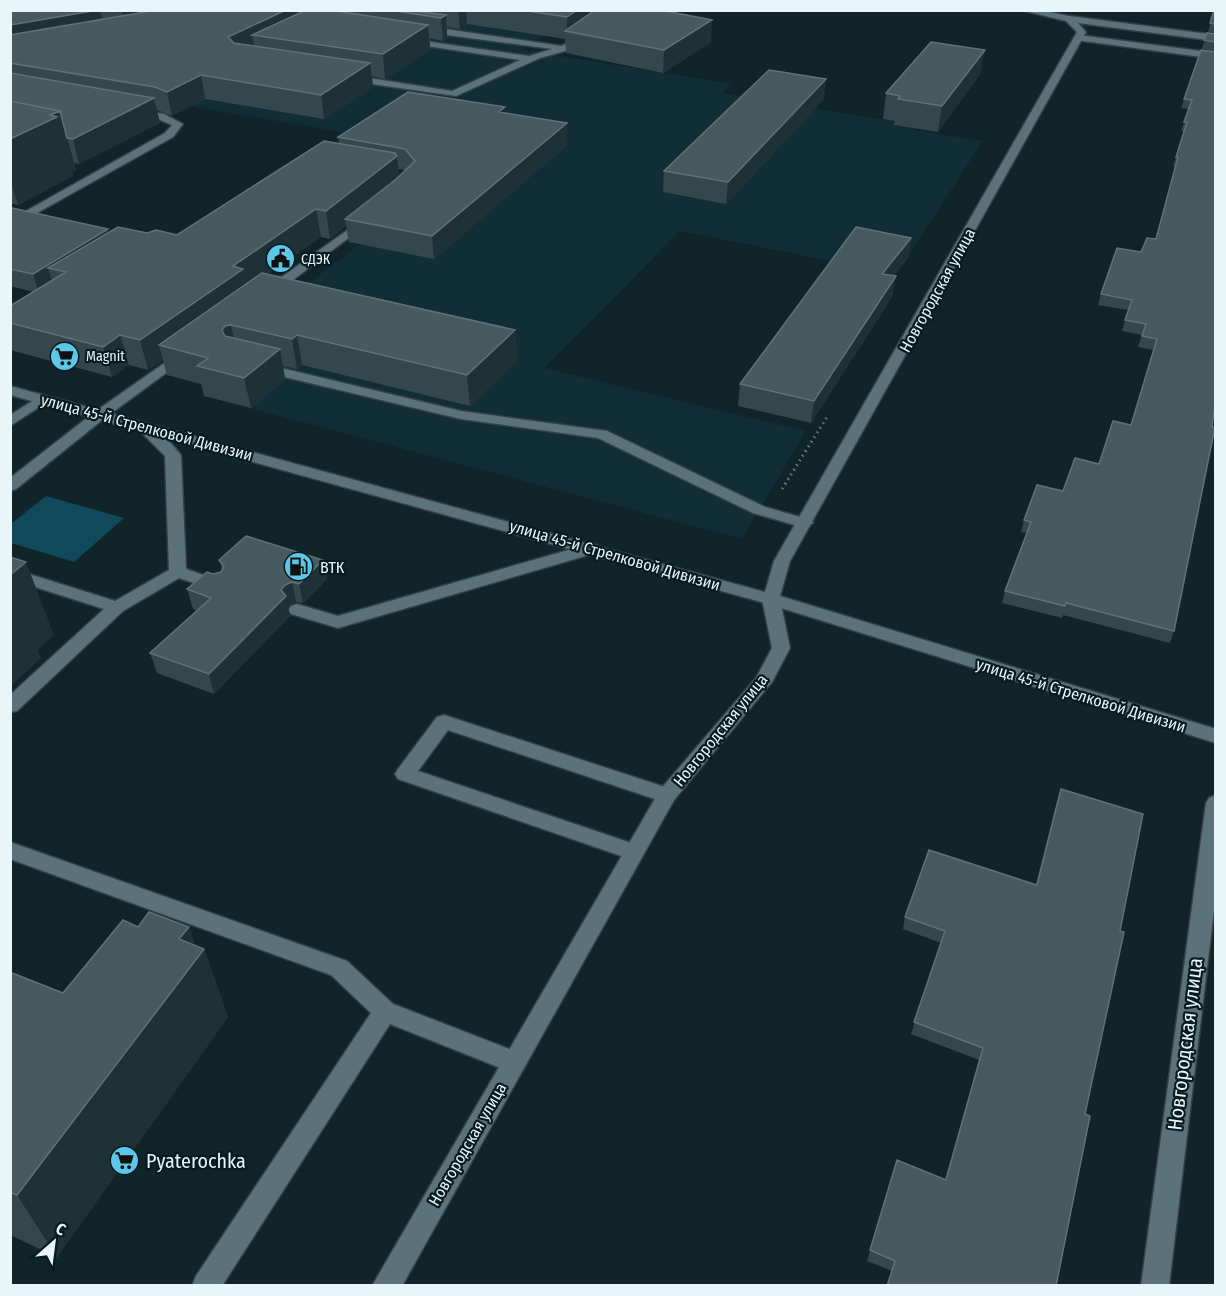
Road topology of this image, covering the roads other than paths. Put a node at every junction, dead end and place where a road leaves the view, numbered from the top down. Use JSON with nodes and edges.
{"nodes":[{"id":1,"x":620,"y":10,"type":"edge"},
{"id":2,"x":1025,"y":10,"type":"edge"},
{"id":3,"x":1071,"y":15,"type":"edge"},
{"id":4,"x":413,"y":28,"type":"edge"},
{"id":5,"x":1079,"y":38,"type":"junction"},
{"id":6,"x":1215,"y":38,"type":"edge"},
{"id":7,"x":394,"y":39,"type":"edge"},
{"id":8,"x":566,"y":48,"type":"junction"},
{"id":9,"x":1215,"y":56,"type":"edge"},
{"id":10,"x":530,"y":59,"type":"junction"},
{"id":11,"x":340,"y":76,"type":"edge"},
{"id":12,"x":126,"y":110,"type":"edge"},
{"id":13,"x":375,"y":213,"type":"edge"},
{"id":14,"x":12,"y":222,"type":"edge"},
{"id":15,"x":262,"y":297,"type":"edge"},
{"id":16,"x":195,"y":346,"type":"edge"},
{"id":17,"x":248,"y":364,"type":"edge"},
{"id":18,"x":10,"y":390,"type":"edge"},
{"id":19,"x":42,"y":399,"type":"junction"},
{"id":20,"x":101,"y":414,"type":"junction"},
{"id":21,"x":10,"y":422,"type":"edge"},
{"id":22,"x":142,"y":426,"type":"junction"},
{"id":23,"x":10,"y":486,"type":"edge"},
{"id":24,"x":805,"y":523,"type":"junction"},
{"id":25,"x":593,"y":548,"type":"junction"},
{"id":26,"x":178,"y":572,"type":"junction"},
{"id":27,"x":10,"y":573,"type":"edge"},
{"id":28,"x":218,"y":586,"type":"edge"},
{"id":29,"x":771,"y":599,"type":"junction"},
{"id":30,"x":117,"y":608,"type":"junction"},
{"id":31,"x":297,"y":610,"type":"dead end"},
{"id":32,"x":10,"y":706,"type":"edge"},
{"id":33,"x":1215,"y":736,"type":"edge"},
{"id":34,"x":667,"y":795,"type":"junction"},
{"id":35,"x":1215,"y":803,"type":"edge"},
{"id":36,"x":10,"y":850,"type":"edge"},
{"id":37,"x":633,"y":852,"type":"junction"},
{"id":38,"x":384,"y":1011,"type":"junction"},
{"id":39,"x":513,"y":1062,"type":"junction"},
{"id":40,"x":206,"y":1286,"type":"edge"},
{"id":41,"x":386,"y":1286,"type":"edge"},
{"id":42,"x":1155,"y":1286,"type":"edge"}],
"edges":[{"from":1,"to":8,"type":"street"},
{"from":2,"to":3,"type":"street"},
{"from":3,"to":5,"type":"street"},
{"from":3,"to":6,"type":"street"},
{"from":4,"to":8,"type":"street"},
{"from":5,"to":9,"type":"street"},
{"from":5,"to":24,"type":"street","name":"Новгородская улица"},
{"from":7,"to":10,"type":"street"},
{"from":8,"to":10,"type":"street"},
{"from":10,"to":11,"type":"street"},
{"from":12,"to":14,"type":"street"},
{"from":13,"to":15,"type":"street"},
{"from":16,"to":20,"type":"street"},
{"from":17,"to":24,"type":"street"},
{"from":18,"to":19,"type":"street","name":"улица 45-й Стрелковой Дивизии"},
{"from":19,"to":20,"type":"street","name":"улица 45-й Стрелковой Дивизии"},
{"from":19,"to":21,"type":"street"},
{"from":20,"to":22,"type":"street","name":"улица 45-й Стрелковой Дивизии"},
{"from":20,"to":23,"type":"street"},
{"from":22,"to":25,"type":"street","name":"улица 45-й Стрелковой Дивизии"},
{"from":22,"to":26,"type":"street"},
{"from":24,"to":29,"type":"street","name":"Новгородская улица"},
{"from":25,"to":29,"type":"street","name":"улица 45-й Стрелковой Дивизии"},
{"from":25,"to":31,"type":"street"},
{"from":26,"to":28,"type":"street"},
{"from":26,"to":30,"type":"street"},
{"from":27,"to":30,"type":"street"},
{"from":29,"to":33,"type":"street","name":"улица 45-й Стрелковой Дивизии"},
{"from":29,"to":34,"type":"street","name":"Новгородская улица"},
{"from":30,"to":32,"type":"street"},
{"from":34,"to":37,"type":"street","name":"Новгородская улица"},
{"from":34,"to":37,"type":"street"},
{"from":35,"to":42,"type":"street","name":"Новгородская улица"},
{"from":36,"to":38,"type":"street"},
{"from":37,"to":39,"type":"street","name":"Новгородская улица"},
{"from":38,"to":39,"type":"street"},
{"from":38,"to":40,"type":"street"},
{"from":39,"to":41,"type":"street","name":"Новгородская улица"}]}
